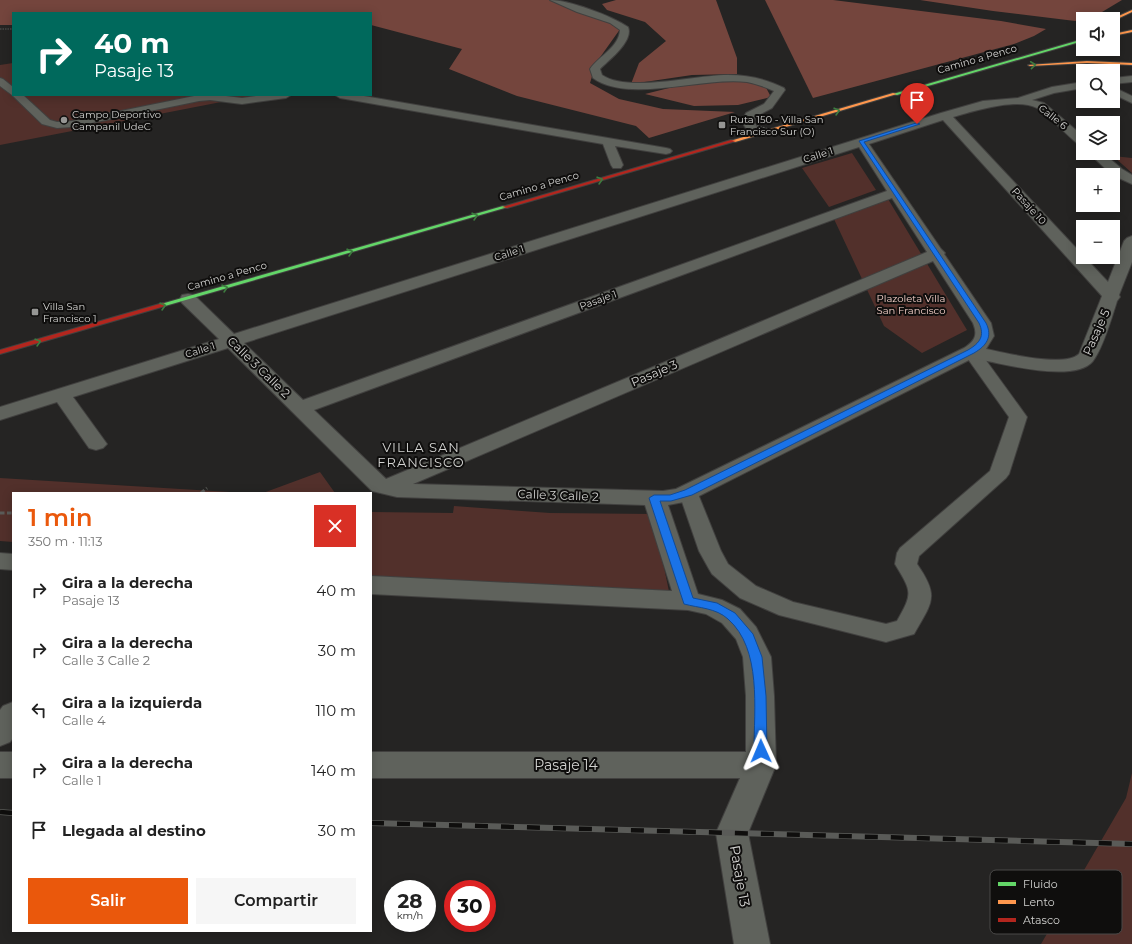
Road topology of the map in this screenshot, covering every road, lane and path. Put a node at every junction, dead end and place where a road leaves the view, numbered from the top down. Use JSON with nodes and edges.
{"nodes":[{"id":1,"x":554,"y":0,"type":"edge"},
{"id":2,"x":1132,"y":11,"type":"edge"},
{"id":3,"x":1120,"y":17,"type":"edge"},
{"id":4,"x":1132,"y":20,"type":"edge"},
{"id":5,"x":1120,"y":26,"type":"edge"},
{"id":6,"x":0,"y":29,"type":"edge"},
{"id":7,"x":12,"y":29,"type":"edge"},
{"id":8,"x":1132,"y":31,"type":"edge"},
{"id":9,"x":1120,"y":33,"type":"edge"},
{"id":10,"x":1076,"y":34,"type":"edge"},
{"id":11,"x":1076,"y":42,"type":"edge"},
{"id":12,"x":1120,"y":56,"type":"edge"},
{"id":13,"x":1132,"y":58,"type":"edge"},
{"id":14,"x":1132,"y":64,"type":"edge"},
{"id":15,"x":967,"y":73,"type":"junction"},
{"id":16,"x":1132,"y":78,"type":"edge"},
{"id":17,"x":12,"y":80,"type":"edge"},
{"id":18,"x":1120,"y":80,"type":"edge"},
{"id":19,"x":1,"y":81,"type":"edge"},
{"id":20,"x":1076,"y":86,"type":"edge"},
{"id":21,"x":12,"y":91,"type":"edge"},
{"id":22,"x":1120,"y":94,"type":"edge"},
{"id":23,"x":18,"y":96,"type":"edge"},
{"id":24,"x":279,"y":96,"type":"edge"},
{"id":25,"x":346,"y":96,"type":"edge"},
{"id":26,"x":1019,"y":100,"type":"junction"},
{"id":27,"x":1132,"y":100,"type":"edge"},
{"id":28,"x":945,"y":115,"type":"junction"},
{"id":29,"x":734,"y":119,"type":"dead end"},
{"id":30,"x":751,"y":127,"type":"junction"},
{"id":31,"x":1076,"y":136,"type":"edge"},
{"id":32,"x":795,"y":137,"type":"dead end"},
{"id":33,"x":608,"y":141,"type":"junction"},
{"id":34,"x":861,"y":141,"type":"junction"},
{"id":35,"x":666,"y":151,"type":"junction"},
{"id":36,"x":1103,"y":160,"type":"edge"},
{"id":37,"x":614,"y":166,"type":"joint"},
{"id":38,"x":1132,"y":180,"type":"edge"},
{"id":39,"x":896,"y":192,"type":"junction"},
{"id":40,"x":1132,"y":242,"type":"edge"},
{"id":41,"x":937,"y":253,"type":"junction"},
{"id":42,"x":1112,"y":297,"type":"junction"},
{"id":43,"x":188,"y":299,"type":"junction"},
{"id":44,"x":231,"y":340,"type":"junction"},
{"id":45,"x":0,"y":352,"type":"edge"},
{"id":46,"x":971,"y":352,"type":"junction"},
{"id":47,"x":61,"y":394,"type":"junction"},
{"id":48,"x":301,"y":408,"type":"junction"},
{"id":49,"x":0,"y":414,"type":"edge"},
{"id":50,"x":96,"y":444,"type":"dead end"},
{"id":51,"x":207,"y":488,"type":"dead end"},
{"id":52,"x":378,"y":491,"type":"edge"},
{"id":53,"x":202,"y":492,"type":"edge"},
{"id":54,"x":689,"y":492,"type":"junction"},
{"id":55,"x":654,"y":498,"type":"junction"},
{"id":56,"x":0,"y":513,"type":"edge"},
{"id":57,"x":12,"y":513,"type":"edge"},
{"id":58,"x":0,"y":561,"type":"edge"},
{"id":59,"x":12,"y":562,"type":"edge"},
{"id":60,"x":372,"y":585,"type":"edge"},
{"id":61,"x":688,"y":601,"type":"junction"},
{"id":62,"x":12,"y":716,"type":"edge"},
{"id":63,"x":0,"y":734,"type":"edge"},
{"id":64,"x":0,"y":765,"type":"edge"},
{"id":65,"x":12,"y":765,"type":"edge"},
{"id":66,"x":372,"y":765,"type":"edge"},
{"id":67,"x":761,"y":765,"type":"junction"},
{"id":68,"x":752,"y":944,"type":"edge"}],
"edges":[{"from":1,"to":30,"type":"street"},
{"from":2,"to":3,"type":"highway"},
{"from":4,"to":5,"type":"highway"},
{"from":6,"to":7,"type":"path"},
{"from":8,"to":9,"type":"highway"},
{"from":10,"to":30,"type":"highway","name":"Camino a Penco"},
{"from":11,"to":15,"type":"highway","name":"Camino a Penco"},
{"from":12,"to":13,"type":"highway"},
{"from":15,"to":14,"type":"highway","one_way":true},
{"from":43,"to":15,"type":"highway","name":"Camino a Penco","one_way":true},
{"from":16,"to":18,"type":"street"},
{"from":17,"to":19,"type":"lane"},
{"from":19,"to":21,"type":"lane"},
{"from":20,"to":26,"type":"street"},
{"from":22,"to":27,"type":"street"},
{"from":23,"to":24,"type":"lane"},
{"from":25,"to":33,"type":"lane"},
{"from":26,"to":28,"type":"street","name":"Calle 1"},
{"from":26,"to":31,"type":"street","name":"Calle 6"},
{"from":28,"to":34,"type":"street","name":"Calle 1"},
{"from":28,"to":42,"type":"street","name":"Pasaje 10"},
{"from":29,"to":32,"type":"path","bridge":true},
{"from":30,"to":35,"type":"highway","name":"Camino a Penco"},
{"from":33,"to":35,"type":"lane"},
{"from":33,"to":37,"type":"lane"},
{"from":34,"to":39,"type":"street","name":"Calle 3 Calle 2"},
{"from":34,"to":44,"type":"street","name":"Calle 1"},
{"from":35,"to":37,"type":"highway","name":"Camino a Penco"},
{"from":36,"to":38,"type":"street"},
{"from":39,"to":41,"type":"street","name":"Calle 3 Calle 2"},
{"from":39,"to":48,"type":"street","name":"Pasaje 1"},
{"from":40,"to":42,"type":"street","name":"Pasaje 5"},
{"from":41,"to":46,"type":"street","name":"Calle 3 Calle 2"},
{"from":41,"to":52,"type":"street","name":"Pasaje 3"},
{"from":42,"to":46,"type":"street","name":"Pasaje 5"},
{"from":43,"to":44,"type":"street","name":"Calle 3 Calle 2"},
{"from":45,"to":43,"type":"highway","name":"Camino a Penco","one_way":true},
{"from":44,"to":47,"type":"street","name":"Calle 1"},
{"from":44,"to":48,"type":"street","name":"Calle 3 Calle 2"},
{"from":46,"to":54,"type":"street","name":"Calle 3 Calle 2"},
{"from":46,"to":54,"type":"lane"},
{"from":47,"to":49,"type":"street","name":"Calle 1"},
{"from":47,"to":50,"type":"street"},
{"from":48,"to":52,"type":"street","name":"Calle 3 Calle 2"},
{"from":51,"to":53,"type":"path"},
{"from":52,"to":55,"type":"street","name":"Calle 3 Calle 2"},
{"from":54,"to":55,"type":"street","name":"Calle 3 Calle 2"},
{"from":55,"to":61,"type":"street"},
{"from":56,"to":57,"type":"path"},
{"from":58,"to":59,"type":"street"},
{"from":60,"to":61,"type":"street","name":"Pasaje 13"},
{"from":61,"to":67,"type":"street","name":"Pasaje 13"},
{"from":62,"to":63,"type":"street"},
{"from":64,"to":65,"type":"street"},
{"from":66,"to":67,"type":"street","name":"Pasaje 14"},
{"from":67,"to":68,"type":"street","name":"Pasaje 13"}]}
